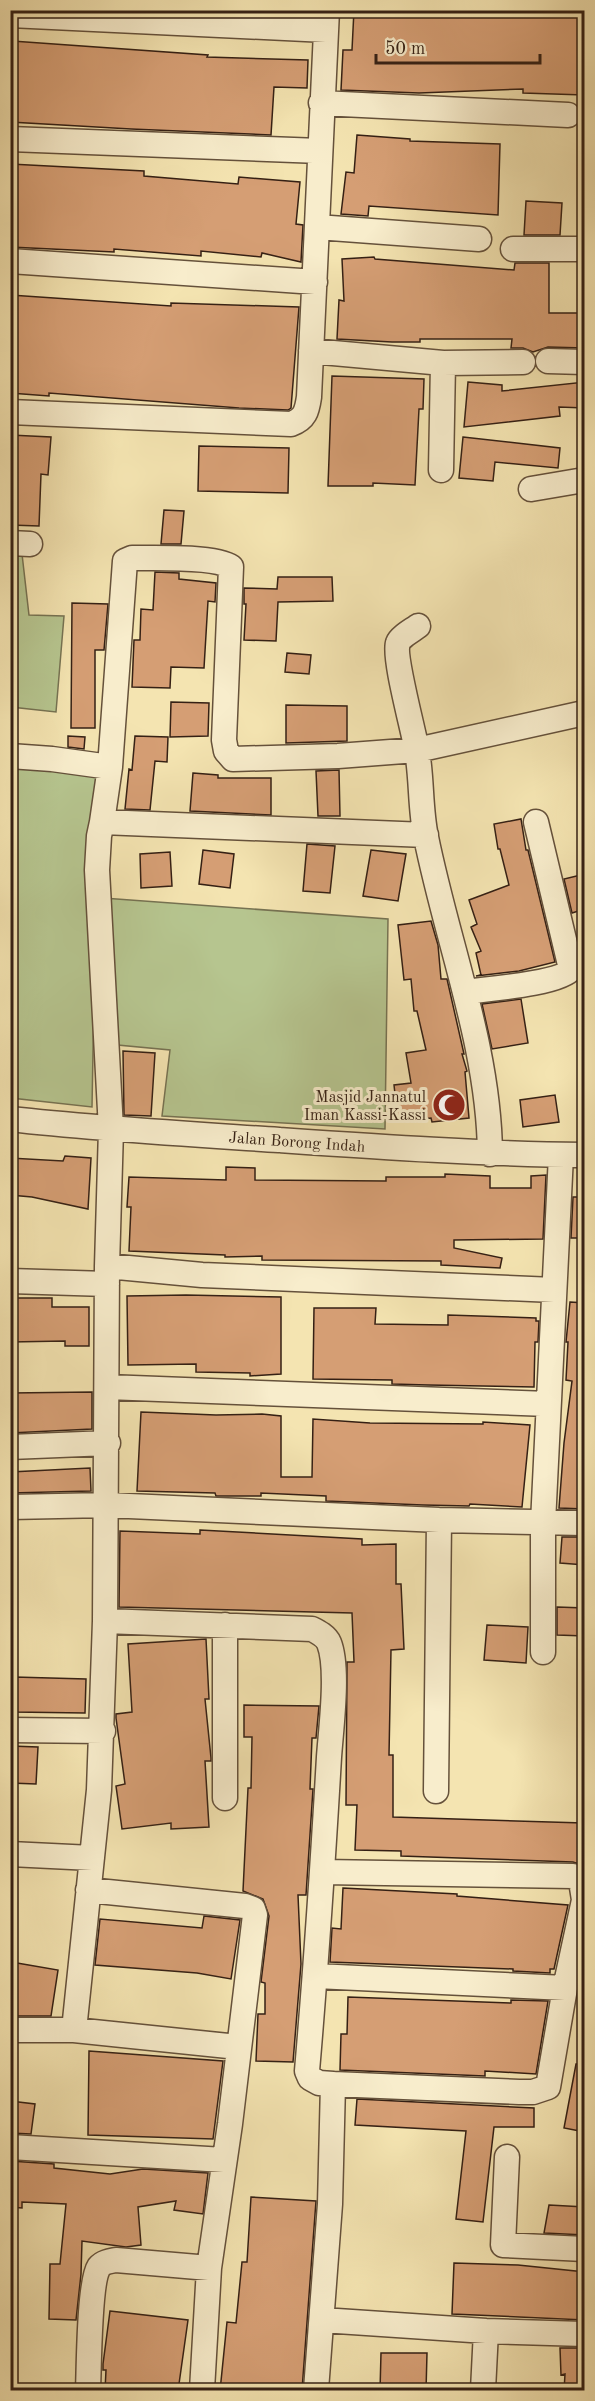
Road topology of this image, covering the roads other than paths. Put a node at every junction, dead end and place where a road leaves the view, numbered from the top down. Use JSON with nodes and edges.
{"nodes":[{"id":1,"x":10,"y":15,"type":"edge"},
{"id":2,"x":241,"y":18,"type":"edge"},
{"id":3,"x":327,"y":20,"type":"edge"},
{"id":4,"x":321,"y":103,"type":"junction"},
{"id":5,"x":568,"y":116,"type":"dead end"},
{"id":6,"x":10,"y":139,"type":"edge"},
{"id":7,"x":320,"y":151,"type":"junction"},
{"id":8,"x":317,"y":228,"type":"junction"},
{"id":9,"x":478,"y":239,"type":"dead end"},
{"id":10,"x":513,"y":249,"type":"dead end"},
{"id":11,"x":585,"y":249,"type":"edge"},
{"id":12,"x":10,"y":261,"type":"edge"},
{"id":13,"x":315,"y":282,"type":"junction"},
{"id":14,"x":311,"y":351,"type":"junction"},
{"id":15,"x":548,"y":361,"type":"dead end"},
{"id":16,"x":523,"y":362,"type":"dead end"},
{"id":17,"x":585,"y":362,"type":"edge"},
{"id":18,"x":443,"y":363,"type":"junction"},
{"id":19,"x":10,"y":412,"type":"edge"},
{"id":20,"x":441,"y":470,"type":"dead end"},
{"id":21,"x":585,"y":480,"type":"edge"},
{"id":22,"x":531,"y":489,"type":"dead end"},
{"id":23,"x":418,"y":626,"type":"dead end"},
{"id":24,"x":585,"y":713,"type":"edge"},
{"id":25,"x":417,"y":750,"type":"junction"},
{"id":26,"x":10,"y":756,"type":"edge"},
{"id":27,"x":110,"y":767,"type":"junction"},
{"id":28,"x":102,"y":822,"type":"junction"},
{"id":29,"x":536,"y":822,"type":"dead end"},
{"id":30,"x":426,"y":835,"type":"junction"},
{"id":31,"x":465,"y":992,"type":"junction"},
{"id":32,"x":10,"y":1119,"type":"edge"},
{"id":33,"x":111,"y":1129,"type":"junction"},
{"id":34,"x":490,"y":1154,"type":"junction"},
{"id":35,"x":573,"y":1155,"type":"edge"},
{"id":36,"x":107,"y":1275,"type":"junction"},
{"id":37,"x":10,"y":1281,"type":"edge"},
{"id":38,"x":554,"y":1290,"type":"junction"},
{"id":39,"x":107,"y":1387,"type":"junction"},
{"id":40,"x":548,"y":1404,"type":"junction"},
{"id":41,"x":108,"y":1443,"type":"junction"},
{"id":42,"x":10,"y":1447,"type":"edge"},
{"id":43,"x":107,"y":1505,"type":"junction"},
{"id":44,"x":10,"y":1507,"type":"edge"},
{"id":45,"x":439,"y":1520,"type":"junction"},
{"id":46,"x":543,"y":1523,"type":"junction"},
{"id":47,"x":585,"y":1523,"type":"edge"},
{"id":48,"x":105,"y":1621,"type":"junction"},
{"id":49,"x":225,"y":1625,"type":"junction"},
{"id":50,"x":543,"y":1652,"type":"dead end"},
{"id":51,"x":10,"y":1730,"type":"edge"},
{"id":52,"x":103,"y":1731,"type":"junction"},
{"id":53,"x":436,"y":1791,"type":"dead end"},
{"id":54,"x":225,"y":1798,"type":"dead end"},
{"id":55,"x":10,"y":1854,"type":"edge"},
{"id":56,"x":92,"y":1858,"type":"junction"},
{"id":57,"x":323,"y":1872,"type":"junction"},
{"id":58,"x":88,"y":1890,"type":"junction"},
{"id":59,"x":316,"y":1976,"type":"junction"},
{"id":60,"x":565,"y":1988,"type":"junction"},
{"id":61,"x":10,"y":2030,"type":"edge"},
{"id":62,"x":74,"y":2030,"type":"junction"},
{"id":63,"x":238,"y":2047,"type":"junction"},
{"id":64,"x":333,"y":2084,"type":"junction"},
{"id":65,"x":10,"y":2146,"type":"edge"},
{"id":66,"x":507,"y":2157,"type":"dead end"},
{"id":67,"x":224,"y":2160,"type":"junction"},
{"id":68,"x":585,"y":2248,"type":"edge"},
{"id":69,"x":209,"y":2268,"type":"junction"},
{"id":70,"x":322,"y":2320,"type":"junction"},
{"id":71,"x":486,"y":2331,"type":"junction"},
{"id":72,"x":585,"y":2334,"type":"edge"},
{"id":73,"x":88,"y":2391,"type":"edge"},
{"id":74,"x":202,"y":2391,"type":"edge"},
{"id":75,"x":316,"y":2391,"type":"edge"},
{"id":76,"x":483,"y":2391,"type":"edge"}],
"edges":[{"from":1,"to":2,"type":"street"},
{"from":2,"to":3,"type":"street"},
{"from":3,"to":4,"type":"street"},
{"from":4,"to":5,"type":"street"},
{"from":4,"to":7,"type":"street"},
{"from":6,"to":7,"type":"street"},
{"from":7,"to":8,"type":"street"},
{"from":8,"to":9,"type":"street"},
{"from":8,"to":13,"type":"street"},
{"from":10,"to":11,"type":"street"},
{"from":12,"to":13,"type":"street"},
{"from":13,"to":14,"type":"street"},
{"from":14,"to":18,"type":"street"},
{"from":14,"to":19,"type":"street"},
{"from":15,"to":17,"type":"street"},
{"from":16,"to":18,"type":"street"},
{"from":18,"to":20,"type":"street"},
{"from":21,"to":22,"type":"street"},
{"from":23,"to":25,"type":"street"},
{"from":24,"to":25,"type":"street"},
{"from":25,"to":27,"type":"street"},
{"from":25,"to":30,"type":"street"},
{"from":26,"to":27,"type":"street"},
{"from":27,"to":28,"type":"street"},
{"from":28,"to":30,"type":"street"},
{"from":28,"to":33,"type":"street"},
{"from":29,"to":31,"type":"street"},
{"from":30,"to":31,"type":"street"},
{"from":31,"to":34,"type":"street"},
{"from":32,"to":33,"type":"street","name":"Jalan Borong Indah"},
{"from":33,"to":34,"type":"street","name":"Jalan Borong Indah"},
{"from":33,"to":36,"type":"street"},
{"from":34,"to":35,"type":"street","name":"Jalan Borong Indah"},
{"from":35,"to":38,"type":"street"},
{"from":36,"to":37,"type":"street"},
{"from":36,"to":38,"type":"street"},
{"from":36,"to":39,"type":"street"},
{"from":38,"to":40,"type":"street"},
{"from":39,"to":40,"type":"street"},
{"from":39,"to":41,"type":"street"},
{"from":40,"to":46,"type":"street"},
{"from":41,"to":42,"type":"street"},
{"from":41,"to":43,"type":"street"},
{"from":43,"to":44,"type":"street"},
{"from":43,"to":45,"type":"street"},
{"from":43,"to":48,"type":"street"},
{"from":45,"to":46,"type":"street"},
{"from":45,"to":53,"type":"street"},
{"from":46,"to":47,"type":"street"},
{"from":46,"to":50,"type":"street"},
{"from":48,"to":49,"type":"street"},
{"from":48,"to":52,"type":"street"},
{"from":49,"to":54,"type":"street"},
{"from":49,"to":57,"type":"street"},
{"from":51,"to":52,"type":"street"},
{"from":52,"to":56,"type":"street"},
{"from":55,"to":56,"type":"street"},
{"from":56,"to":58,"type":"street"},
{"from":57,"to":59,"type":"street"},
{"from":57,"to":60,"type":"street"},
{"from":58,"to":62,"type":"street"},
{"from":58,"to":63,"type":"street"},
{"from":59,"to":60,"type":"street"},
{"from":59,"to":64,"type":"street"},
{"from":60,"to":64,"type":"street"},
{"from":61,"to":62,"type":"street"},
{"from":62,"to":63,"type":"street"},
{"from":63,"to":67,"type":"street"},
{"from":64,"to":70,"type":"street"},
{"from":65,"to":67,"type":"street"},
{"from":66,"to":68,"type":"street"},
{"from":67,"to":69,"type":"street"},
{"from":69,"to":73,"type":"street"},
{"from":69,"to":74,"type":"street"},
{"from":70,"to":71,"type":"street"},
{"from":70,"to":75,"type":"street"},
{"from":71,"to":72,"type":"street"},
{"from":71,"to":76,"type":"street"}]}
